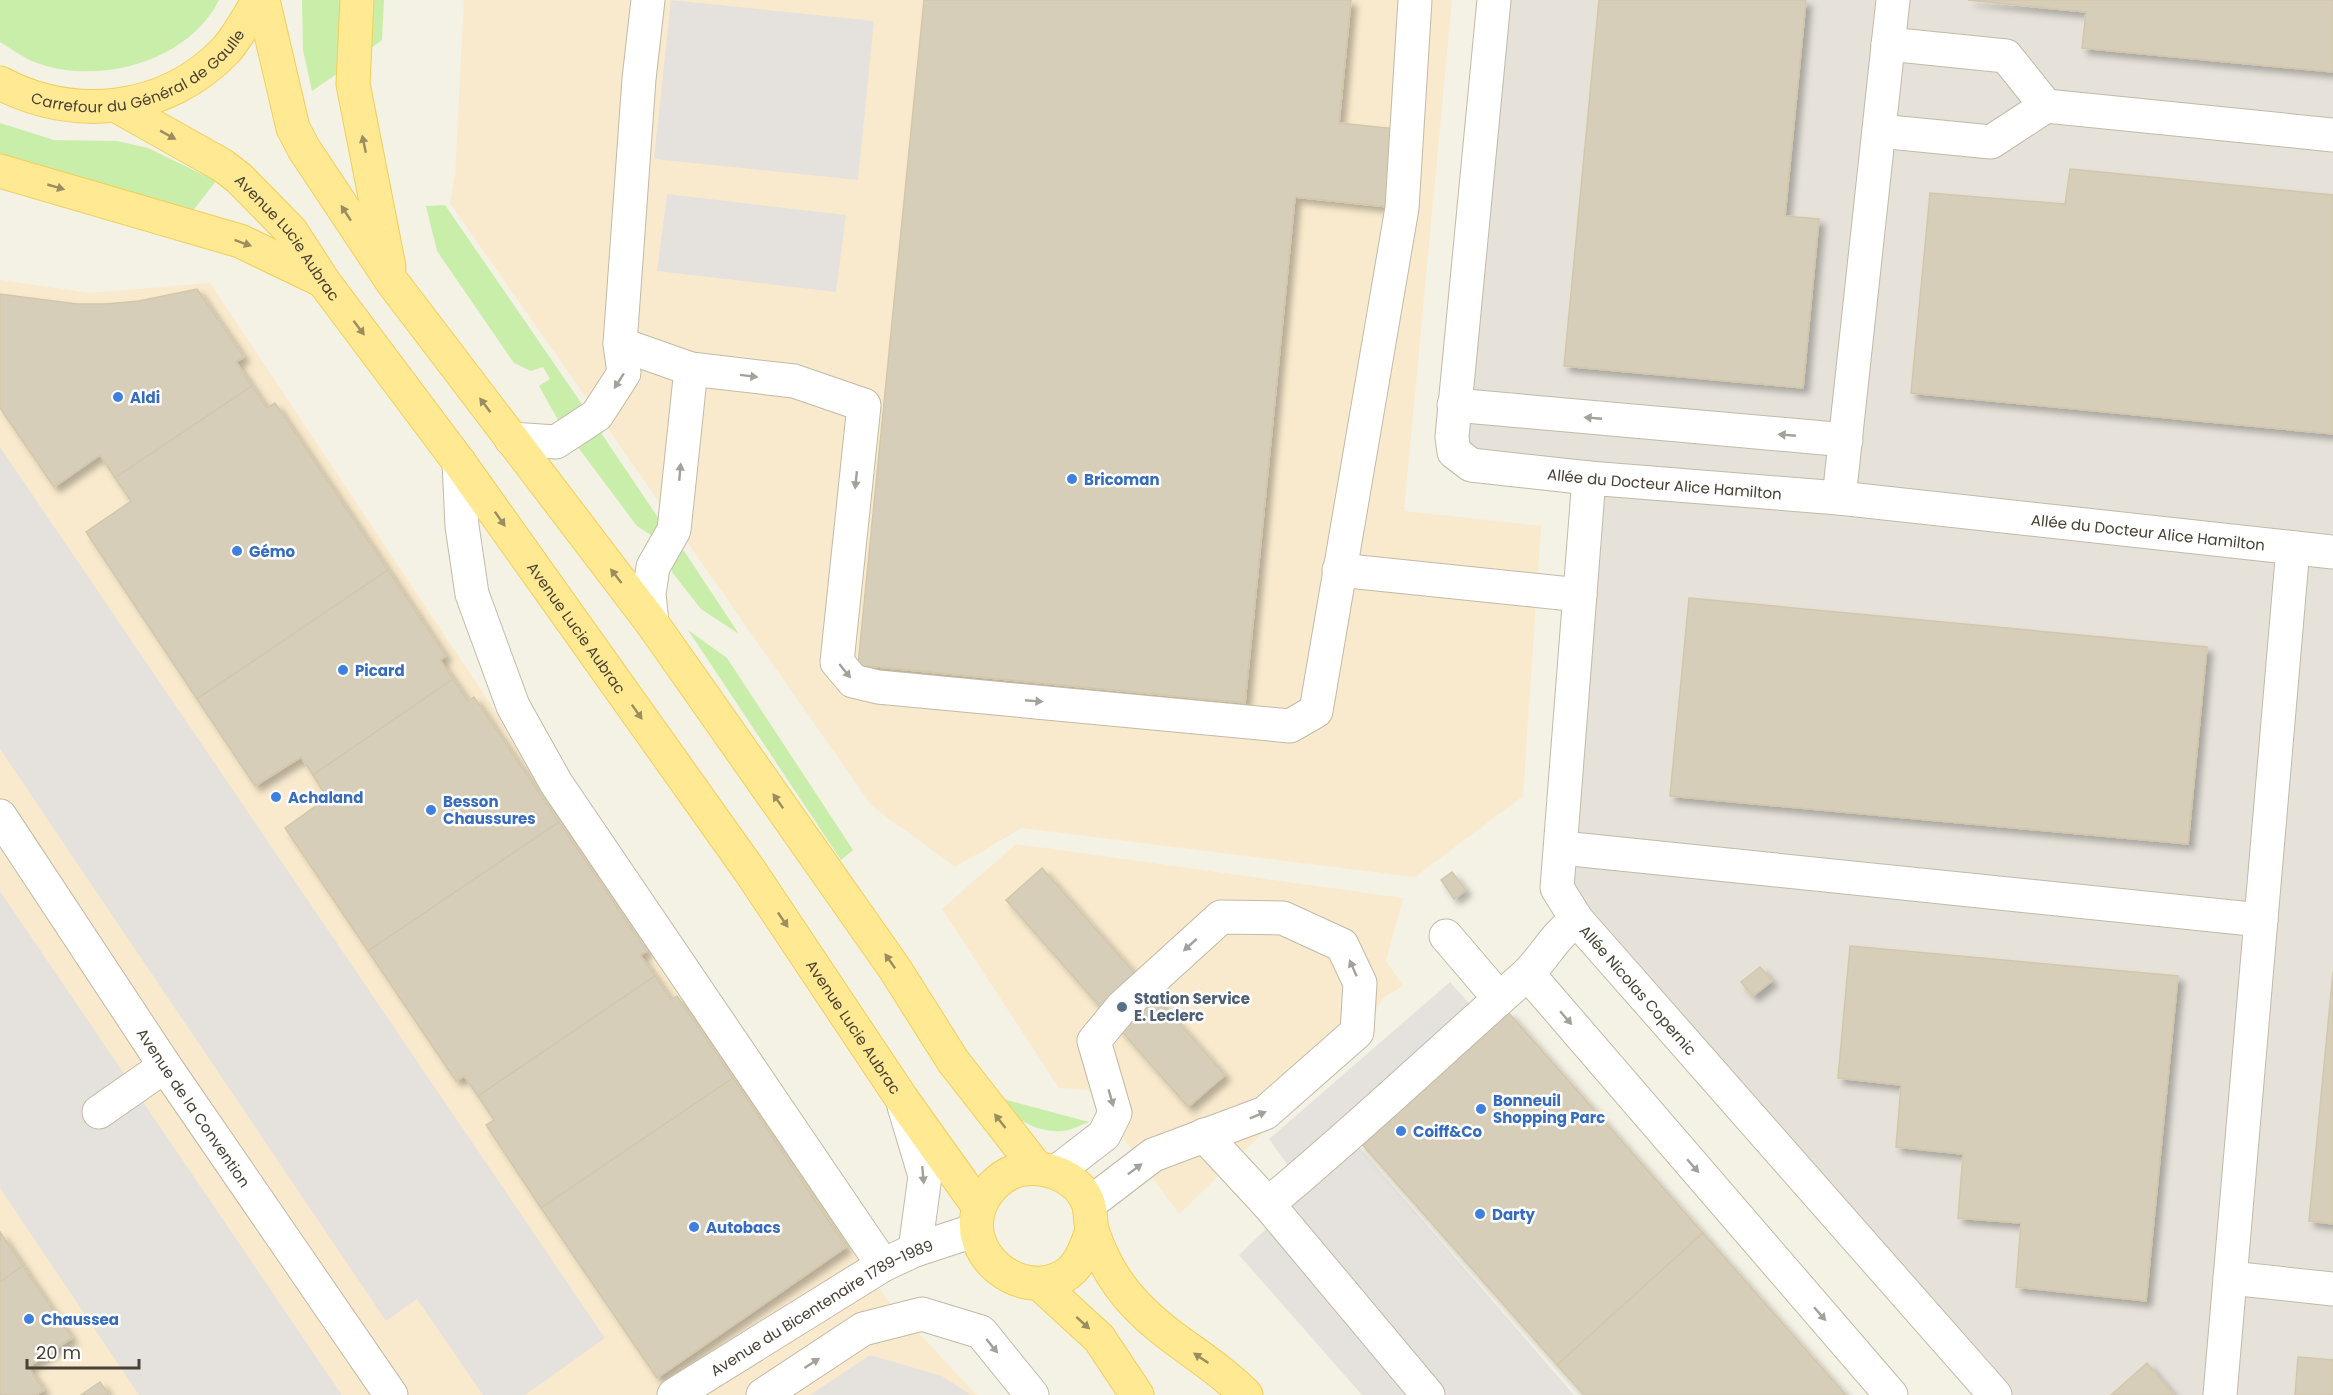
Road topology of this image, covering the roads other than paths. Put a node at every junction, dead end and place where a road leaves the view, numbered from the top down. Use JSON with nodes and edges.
{"nodes":[{"id":1,"x":261,"y":0,"type":"edge"},
{"id":2,"x":357,"y":0,"type":"edge"},
{"id":3,"x":648,"y":0,"type":"edge"},
{"id":4,"x":1415,"y":0,"type":"edge"},
{"id":5,"x":1494,"y":0,"type":"edge"},
{"id":6,"x":1893,"y":0,"type":"edge"},
{"id":7,"x":1888,"y":44,"type":"junction"},
{"id":8,"x":0,"y":83,"type":"edge"},
{"id":9,"x":117,"y":106,"type":"junction"},
{"id":10,"x":2046,"y":106,"type":"junction"},
{"id":11,"x":1879,"y":131,"type":"junction"},
{"id":12,"x":2333,"y":135,"type":"edge"},
{"id":13,"x":0,"y":171,"type":"edge"},
{"id":14,"x":324,"y":282,"type":"junction"},
{"id":15,"x":393,"y":283,"type":"junction"},
{"id":16,"x":620,"y":344,"type":"junction"},
{"id":17,"x":691,"y":369,"type":"junction"},
{"id":18,"x":1454,"y":405,"type":"junction"},
{"id":19,"x":511,"y":439,"type":"junction"},
{"id":20,"x":1846,"y":440,"type":"junction"},
{"id":21,"x":459,"y":462,"type":"junction"},
{"id":22,"x":1589,"y":478,"type":"junction"},
{"id":23,"x":1839,"y":498,"type":"junction"},
{"id":24,"x":2294,"y":548,"type":"junction"},
{"id":25,"x":2333,"y":552,"type":"edge"},
{"id":26,"x":1339,"y":570,"type":"junction"},
{"id":27,"x":1580,"y":595,"type":"junction"},
{"id":28,"x":652,"y":623,"type":"junction"},
{"id":29,"x":0,"y":816,"type":"edge"},
{"id":30,"x":1562,"y":848,"type":"junction"},
{"id":31,"x":1577,"y":920,"type":"junction"},
{"id":32,"x":2261,"y":920,"type":"junction"},
{"id":33,"x":1446,"y":936,"type":"dead end"},
{"id":34,"x":1528,"y":974,"type":"junction"},
{"id":35,"x":1499,"y":998,"type":"junction"},
{"id":36,"x":165,"y":1066,"type":"junction"},
{"id":37,"x":902,"y":1099,"type":"junction"},
{"id":38,"x":99,"y":1112,"type":"dead end"},
{"id":39,"x":1204,"y":1135,"type":"junction"},
{"id":40,"x":1046,"y":1170,"type":"junction"},
{"id":41,"x":1268,"y":1204,"type":"junction"},
{"id":42,"x":1090,"y":1218,"type":"junction"},
{"id":43,"x":978,"y":1219,"type":"junction"},
{"id":44,"x":915,"y":1250,"type":"junction"},
{"id":45,"x":883,"y":1265,"type":"junction"},
{"id":46,"x":2230,"y":1278,"type":"junction"},
{"id":47,"x":1040,"y":1284,"type":"junction"},
{"id":48,"x":2333,"y":1289,"type":"edge"},
{"id":49,"x":391,"y":1395,"type":"edge"},
{"id":50,"x":674,"y":1395,"type":"edge"},
{"id":51,"x":763,"y":1395,"type":"edge"},
{"id":52,"x":1032,"y":1395,"type":"edge"},
{"id":53,"x":1137,"y":1395,"type":"edge"},
{"id":54,"x":1246,"y":1395,"type":"edge"},
{"id":55,"x":1428,"y":1395,"type":"edge"},
{"id":56,"x":1891,"y":1395,"type":"edge"},
{"id":57,"x":1995,"y":1395,"type":"edge"},
{"id":58,"x":2220,"y":1395,"type":"edge"}],
"edges":[{"from":1,"to":9,"type":"main road","name":"Carrefour du Général de Gaulle"},
{"from":15,"to":1,"type":"main road","one_way":true},
{"from":15,"to":2,"type":"main road","one_way":true},
{"from":3,"to":16,"type":"street"},
{"from":4,"to":26,"type":"street"},
{"from":5,"to":18,"type":"street","name":"Allée du Docteur Alice Hamilton"},
{"from":6,"to":7,"type":"street"},
{"from":7,"to":10,"type":"street"},
{"from":7,"to":11,"type":"street"},
{"from":8,"to":9,"type":"main road","name":"Carrefour du Général de Gaulle"},
{"from":9,"to":14,"type":"main road","name":"Avenue Lucie Aubrac","one_way":true},
{"from":10,"to":11,"type":"street"},
{"from":10,"to":12,"type":"street"},
{"from":11,"to":20,"type":"street"},
{"from":13,"to":14,"type":"main road","one_way":true},
{"from":14,"to":21,"type":"main road","name":"Avenue Lucie Aubrac","one_way":true},
{"from":19,"to":15,"type":"main road","one_way":true},
{"from":16,"to":17,"type":"street"},
{"from":16,"to":19,"type":"street","one_way":true},
{"from":17,"to":26,"type":"street","one_way":true},
{"from":28,"to":17,"type":"street","one_way":true},
{"from":20,"to":18,"type":"street","one_way":true},
{"from":18,"to":22,"type":"street","name":"Allée du Docteur Alice Hamilton"},
{"from":28,"to":19,"type":"main road","one_way":true},
{"from":20,"to":23,"type":"street"},
{"from":21,"to":37,"type":"main road","name":"Avenue Lucie Aubrac","one_way":true},
{"from":21,"to":45,"type":"street"},
{"from":22,"to":23,"type":"street","name":"Allée du Docteur Alice Hamilton"},
{"from":22,"to":27,"type":"street","name":"Allée Nicolas Copernic"},
{"from":23,"to":24,"type":"street","name":"Allée du Docteur Alice Hamilton"},
{"from":24,"to":25,"type":"street","name":"Allée du Docteur Alice Hamilton"},
{"from":24,"to":32,"type":"street"},
{"from":26,"to":27,"type":"street"},
{"from":27,"to":30,"type":"street","name":"Allée Nicolas Copernic"},
{"from":40,"to":28,"type":"main road","one_way":true},
{"from":29,"to":36,"type":"street","name":"Avenue de la Convention"},
{"from":30,"to":31,"type":"street","name":"Allée Nicolas Copernic"},
{"from":30,"to":32,"type":"street"},
{"from":31,"to":34,"type":"street"},
{"from":31,"to":57,"type":"street","name":"Allée Nicolas Copernic"},
{"from":32,"to":46,"type":"street"},
{"from":33,"to":35,"type":"street"},
{"from":34,"to":35,"type":"street"},
{"from":34,"to":56,"type":"street","one_way":true},
{"from":35,"to":41,"type":"street"},
{"from":36,"to":38,"type":"street"},
{"from":36,"to":49,"type":"street","name":"Avenue de la Convention"},
{"from":37,"to":43,"type":"main road","name":"Avenue Lucie Aubrac"},
{"from":37,"to":44,"type":"street","one_way":true},
{"from":39,"to":40,"type":"street","one_way":true},
{"from":39,"to":41,"type":"street"},
{"from":42,"to":39,"type":"street","one_way":true},
{"from":40,"to":42,"type":"main road"},
{"from":40,"to":43,"type":"main road"},
{"from":41,"to":55,"type":"street"},
{"from":42,"to":47,"type":"main road"},
{"from":54,"to":42,"type":"main road","one_way":true},
{"from":43,"to":44,"type":"street","name":"Avenue du Bicentenaire 1789-1989"},
{"from":43,"to":47,"type":"main road","name":"Avenue Lucie Aubrac"},
{"from":44,"to":45,"type":"street","name":"Avenue du Bicentenaire 1789-1989"},
{"from":45,"to":50,"type":"street","name":"Avenue du Bicentenaire 1789-1989"},
{"from":46,"to":48,"type":"street"},
{"from":46,"to":58,"type":"street"},
{"from":47,"to":53,"type":"main road","one_way":true},
{"from":51,"to":52,"type":"street","one_way":true}]}
